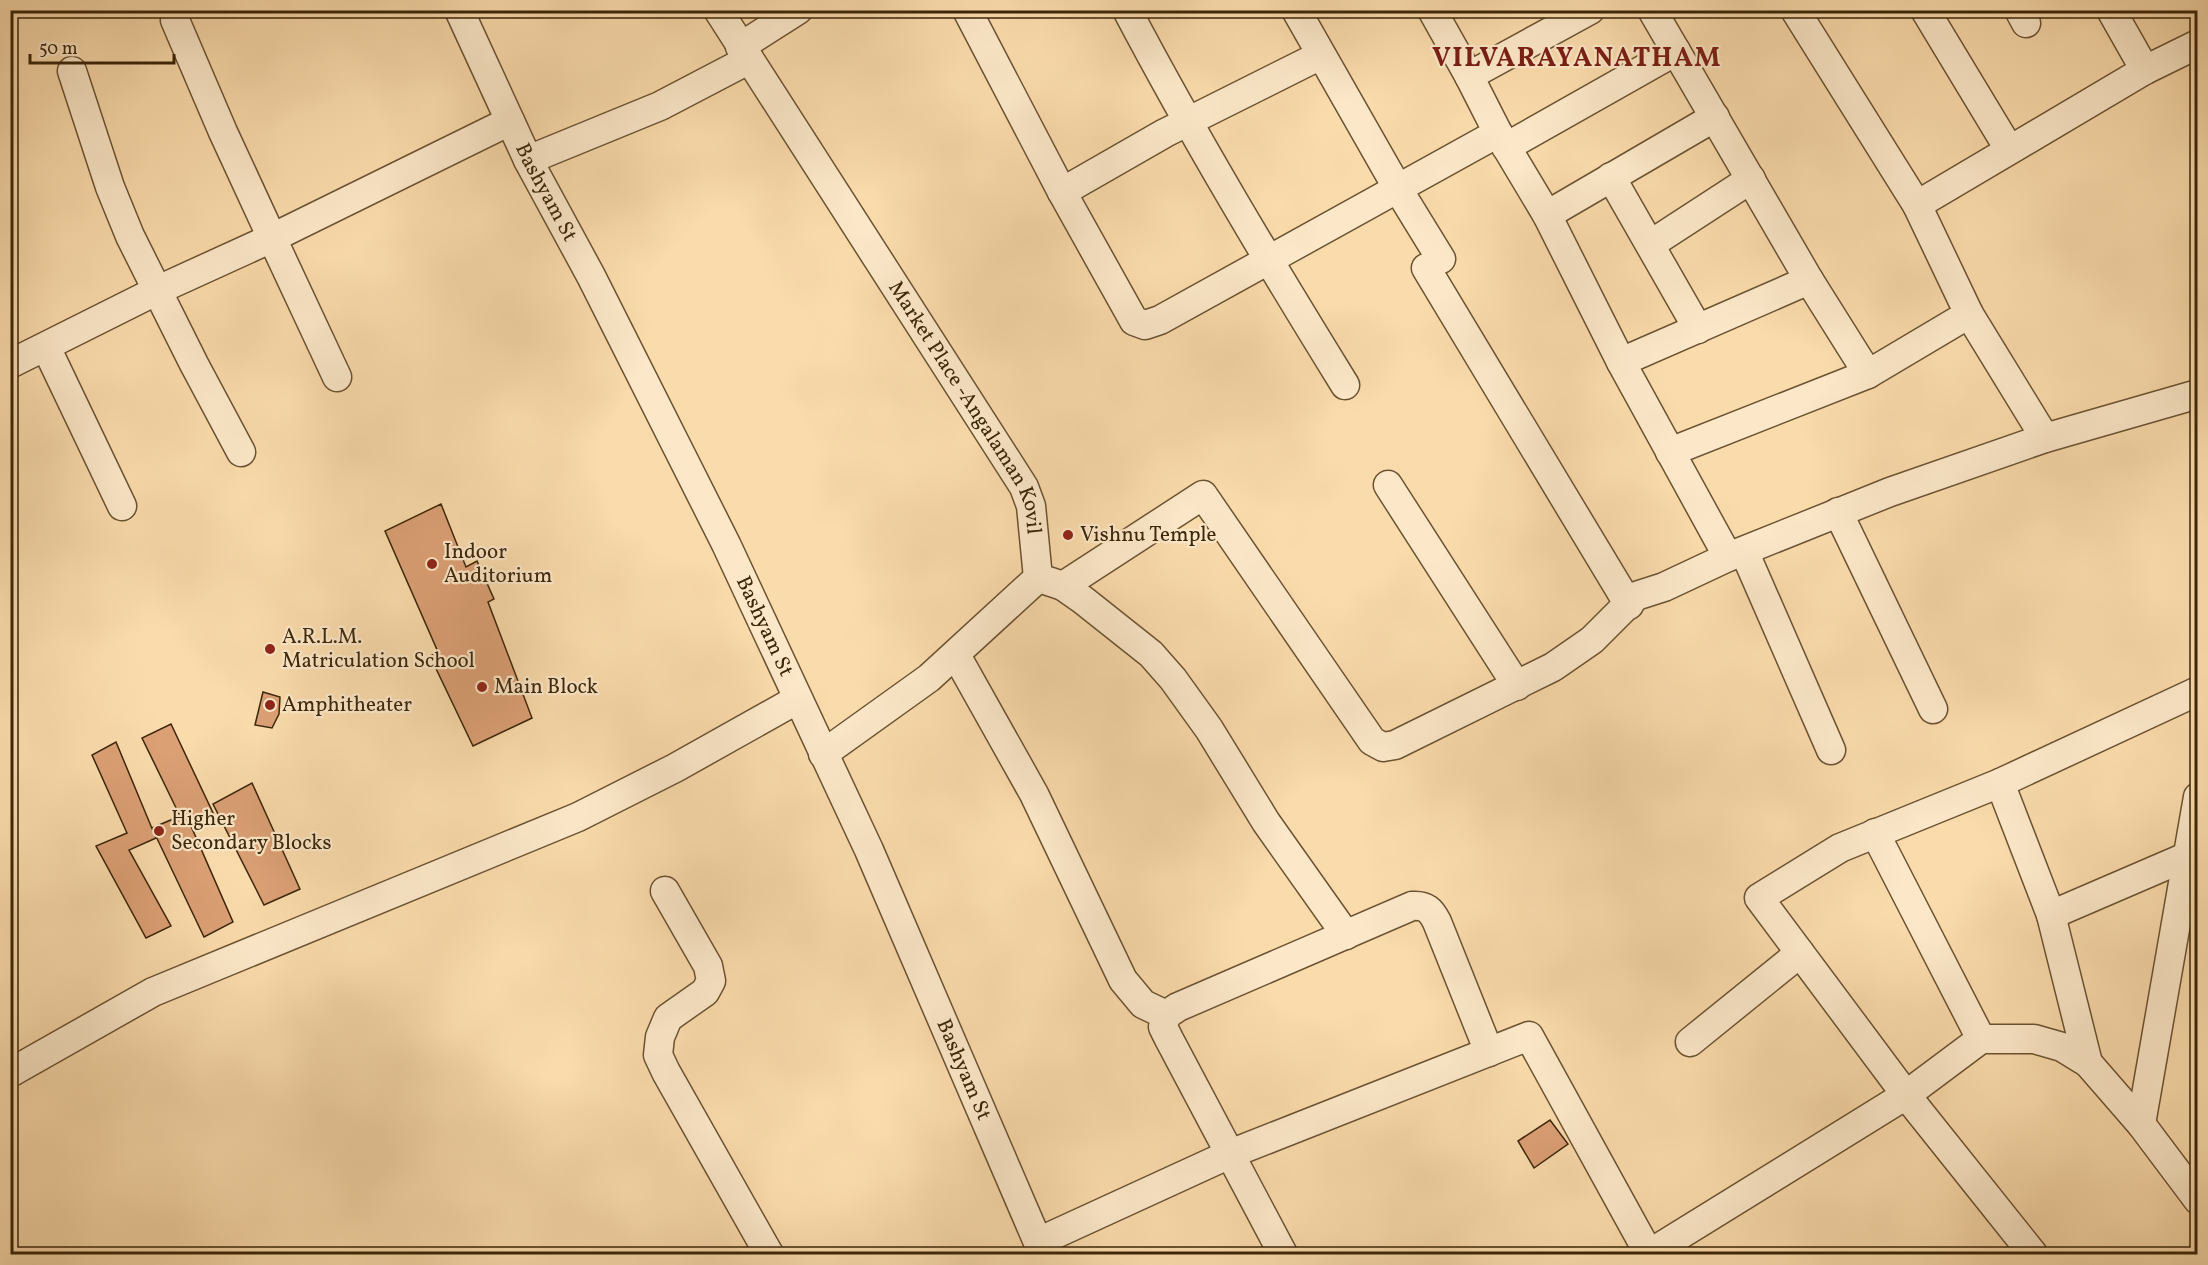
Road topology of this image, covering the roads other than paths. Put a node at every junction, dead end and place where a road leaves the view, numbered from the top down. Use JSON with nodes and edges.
{"nodes":[{"id":1,"x":459,"y":10,"type":"edge"},
{"id":2,"x":718,"y":10,"type":"edge"},
{"id":3,"x":798,"y":10,"type":"edge"},
{"id":4,"x":968,"y":10,"type":"edge"},
{"id":5,"x":1127,"y":10,"type":"edge"},
{"id":6,"x":1296,"y":10,"type":"edge"},
{"id":7,"x":1432,"y":10,"type":"edge"},
{"id":8,"x":1590,"y":10,"type":"edge"},
{"id":9,"x":1652,"y":10,"type":"edge"},
{"id":10,"x":1795,"y":10,"type":"edge"},
{"id":11,"x":1925,"y":10,"type":"edge"},
{"id":12,"x":2110,"y":10,"type":"edge"},
{"id":13,"x":175,"y":20,"type":"dead end"},
{"id":14,"x":2198,"y":44,"type":"edge"},
{"id":15,"x":1676,"y":51,"type":"junction"},
{"id":16,"x":744,"y":54,"type":"junction"},
{"id":17,"x":1321,"y":55,"type":"junction"},
{"id":18,"x":2145,"y":69,"type":"junction"},
{"id":19,"x":72,"y":71,"type":"dead end"},
{"id":20,"x":1469,"y":76,"type":"junction"},
{"id":21,"x":1715,"y":117,"type":"junction"},
{"id":22,"x":510,"y":121,"type":"junction"},
{"id":23,"x":1187,"y":122,"type":"junction"},
{"id":24,"x":1502,"y":140,"type":"junction"},
{"id":25,"x":2009,"y":149,"type":"junction"},
{"id":26,"x":528,"y":160,"type":"junction"},
{"id":27,"x":1611,"y":177,"type":"junction"},
{"id":28,"x":1750,"y":179,"type":"junction"},
{"id":29,"x":1398,"y":189,"type":"junction"},
{"id":30,"x":1062,"y":192,"type":"junction"},
{"id":31,"x":1917,"y":205,"type":"junction"},
{"id":32,"x":1547,"y":215,"type":"junction"},
{"id":33,"x":272,"y":238,"type":"junction"},
{"id":34,"x":1651,"y":244,"type":"junction"},
{"id":35,"x":1268,"y":261,"type":"junction"},
{"id":36,"x":1809,"y":280,"type":"junction"},
{"id":37,"x":158,"y":290,"type":"junction"},
{"id":38,"x":1969,"y":314,"type":"junction"},
{"id":39,"x":1698,"y":329,"type":"junction"},
{"id":40,"x":46,"y":347,"type":"junction"},
{"id":41,"x":1621,"y":362,"type":"junction"},
{"id":42,"x":10,"y":364,"type":"edge"},
{"id":43,"x":1868,"y":374,"type":"junction"},
{"id":44,"x":337,"y":376,"type":"dead end"},
{"id":45,"x":1345,"y":385,"type":"dead end"},
{"id":46,"x":2198,"y":394,"type":"edge"},
{"id":47,"x":2045,"y":438,"type":"junction"},
{"id":48,"x":241,"y":452,"type":"dead end"},
{"id":49,"x":1670,"y":452,"type":"junction"},
{"id":50,"x":1388,"y":485,"type":"dead end"},
{"id":51,"x":123,"y":506,"type":"dead end"},
{"id":52,"x":1838,"y":512,"type":"junction"},
{"id":53,"x":1736,"y":554,"type":"junction"},
{"id":54,"x":1050,"y":582,"type":"junction"},
{"id":55,"x":1629,"y":605,"type":"junction"},
{"id":56,"x":956,"y":655,"type":"junction"},
{"id":57,"x":1517,"y":686,"type":"junction"},
{"id":58,"x":2198,"y":690,"type":"edge"},
{"id":59,"x":798,"y":699,"type":"junction"},
{"id":60,"x":1933,"y":709,"type":"dead end"},
{"id":61,"x":1831,"y":750,"type":"dead end"},
{"id":62,"x":823,"y":754,"type":"junction"},
{"id":63,"x":2000,"y":783,"type":"junction"},
{"id":64,"x":2198,"y":797,"type":"edge"},
{"id":65,"x":1875,"y":833,"type":"junction"},
{"id":66,"x":2188,"y":856,"type":"junction"},
{"id":67,"x":665,"y":891,"type":"dead end"},
{"id":68,"x":2051,"y":915,"type":"junction"},
{"id":69,"x":1346,"y":935,"type":"junction"},
{"id":70,"x":1800,"y":953,"type":"junction"},
{"id":71,"x":1166,"y":1015,"type":"junction"},
{"id":72,"x":1981,"y":1039,"type":"junction"},
{"id":73,"x":1690,"y":1042,"type":"dead end"},
{"id":74,"x":1489,"y":1052,"type":"junction"},
{"id":75,"x":2088,"y":1062,"type":"junction"},
{"id":76,"x":10,"y":1073,"type":"edge"},
{"id":77,"x":1906,"y":1095,"type":"junction"},
{"id":78,"x":2141,"y":1124,"type":"junction"},
{"id":79,"x":1230,"y":1154,"type":"junction"},
{"id":80,"x":2198,"y":1200,"type":"edge"},
{"id":81,"x":1041,"y":1248,"type":"edge"},
{"id":82,"x":769,"y":1254,"type":"edge"},
{"id":83,"x":1283,"y":1254,"type":"edge"},
{"id":84,"x":1649,"y":1254,"type":"edge"},
{"id":85,"x":2033,"y":1254,"type":"edge"}],
"edges":[{"from":1,"to":22,"type":"street","name":"Bashyam St"},
{"from":2,"to":16,"type":"street","name":"Market Place -Angalaman Kovil"},
{"from":3,"to":16,"type":"street"},
{"from":4,"to":30,"type":"street"},
{"from":5,"to":23,"type":"street"},
{"from":6,"to":17,"type":"street"},
{"from":7,"to":20,"type":"street"},
{"from":8,"to":20,"type":"street"},
{"from":9,"to":15,"type":"street"},
{"from":10,"to":31,"type":"street"},
{"from":11,"to":25,"type":"street"},
{"from":12,"to":18,"type":"street"},
{"from":13,"to":33,"type":"street"},
{"from":14,"to":18,"type":"street"},
{"from":15,"to":21,"type":"street"},
{"from":15,"to":24,"type":"street"},
{"from":16,"to":26,"type":"street"},
{"from":16,"to":54,"type":"street","name":"Market Place -Angalaman Kovil"},
{"from":17,"to":23,"type":"street"},
{"from":17,"to":29,"type":"street"},
{"from":18,"to":25,"type":"street"},
{"from":19,"to":37,"type":"street"},
{"from":20,"to":24,"type":"street"},
{"from":21,"to":27,"type":"street"},
{"from":21,"to":28,"type":"street"},
{"from":22,"to":26,"type":"street","name":"Bashyam St"},
{"from":22,"to":33,"type":"street"},
{"from":23,"to":30,"type":"street"},
{"from":23,"to":35,"type":"street"},
{"from":24,"to":29,"type":"street"},
{"from":24,"to":32,"type":"street"},
{"from":25,"to":31,"type":"street"},
{"from":26,"to":59,"type":"street","name":"Bashyam St"},
{"from":27,"to":32,"type":"street"},
{"from":27,"to":34,"type":"street"},
{"from":28,"to":34,"type":"street"},
{"from":28,"to":36,"type":"street"},
{"from":29,"to":35,"type":"street"},
{"from":29,"to":55,"type":"street"},
{"from":30,"to":35,"type":"street"},
{"from":31,"to":38,"type":"street"},
{"from":32,"to":41,"type":"street"},
{"from":33,"to":37,"type":"street"},
{"from":33,"to":44,"type":"street"},
{"from":34,"to":39,"type":"street"},
{"from":35,"to":45,"type":"street"},
{"from":36,"to":39,"type":"street"},
{"from":36,"to":43,"type":"street"},
{"from":37,"to":40,"type":"street"},
{"from":37,"to":48,"type":"street"},
{"from":38,"to":43,"type":"street"},
{"from":38,"to":47,"type":"street"},
{"from":39,"to":41,"type":"street"},
{"from":40,"to":42,"type":"street"},
{"from":40,"to":51,"type":"street"},
{"from":41,"to":49,"type":"street"},
{"from":43,"to":49,"type":"street"},
{"from":46,"to":47,"type":"street"},
{"from":47,"to":52,"type":"street"},
{"from":49,"to":53,"type":"street"},
{"from":50,"to":57,"type":"street"},
{"from":52,"to":53,"type":"street"},
{"from":52,"to":60,"type":"street"},
{"from":53,"to":55,"type":"street"},
{"from":53,"to":61,"type":"street"},
{"from":54,"to":56,"type":"street"},
{"from":54,"to":57,"type":"street"},
{"from":54,"to":69,"type":"street"},
{"from":55,"to":57,"type":"street"},
{"from":56,"to":62,"type":"street"},
{"from":56,"to":71,"type":"street"},
{"from":58,"to":63,"type":"street"},
{"from":59,"to":62,"type":"street","name":"Bashyam St"},
{"from":59,"to":76,"type":"street"},
{"from":62,"to":81,"type":"street","name":"Bashyam St"},
{"from":63,"to":65,"type":"street"},
{"from":63,"to":68,"type":"street"},
{"from":64,"to":66,"type":"street"},
{"from":65,"to":70,"type":"street"},
{"from":65,"to":72,"type":"street"},
{"from":66,"to":68,"type":"street"},
{"from":66,"to":78,"type":"street"},
{"from":67,"to":82,"type":"street"},
{"from":68,"to":75,"type":"street"},
{"from":69,"to":71,"type":"street"},
{"from":69,"to":74,"type":"street"},
{"from":70,"to":73,"type":"street"},
{"from":70,"to":77,"type":"street"},
{"from":71,"to":79,"type":"street"},
{"from":72,"to":75,"type":"street"},
{"from":72,"to":77,"type":"street"},
{"from":74,"to":79,"type":"street"},
{"from":74,"to":84,"type":"street"},
{"from":75,"to":78,"type":"street"},
{"from":77,"to":84,"type":"street"},
{"from":77,"to":85,"type":"street"},
{"from":78,"to":80,"type":"street"},
{"from":79,"to":81,"type":"street"},
{"from":79,"to":83,"type":"street"}]}
